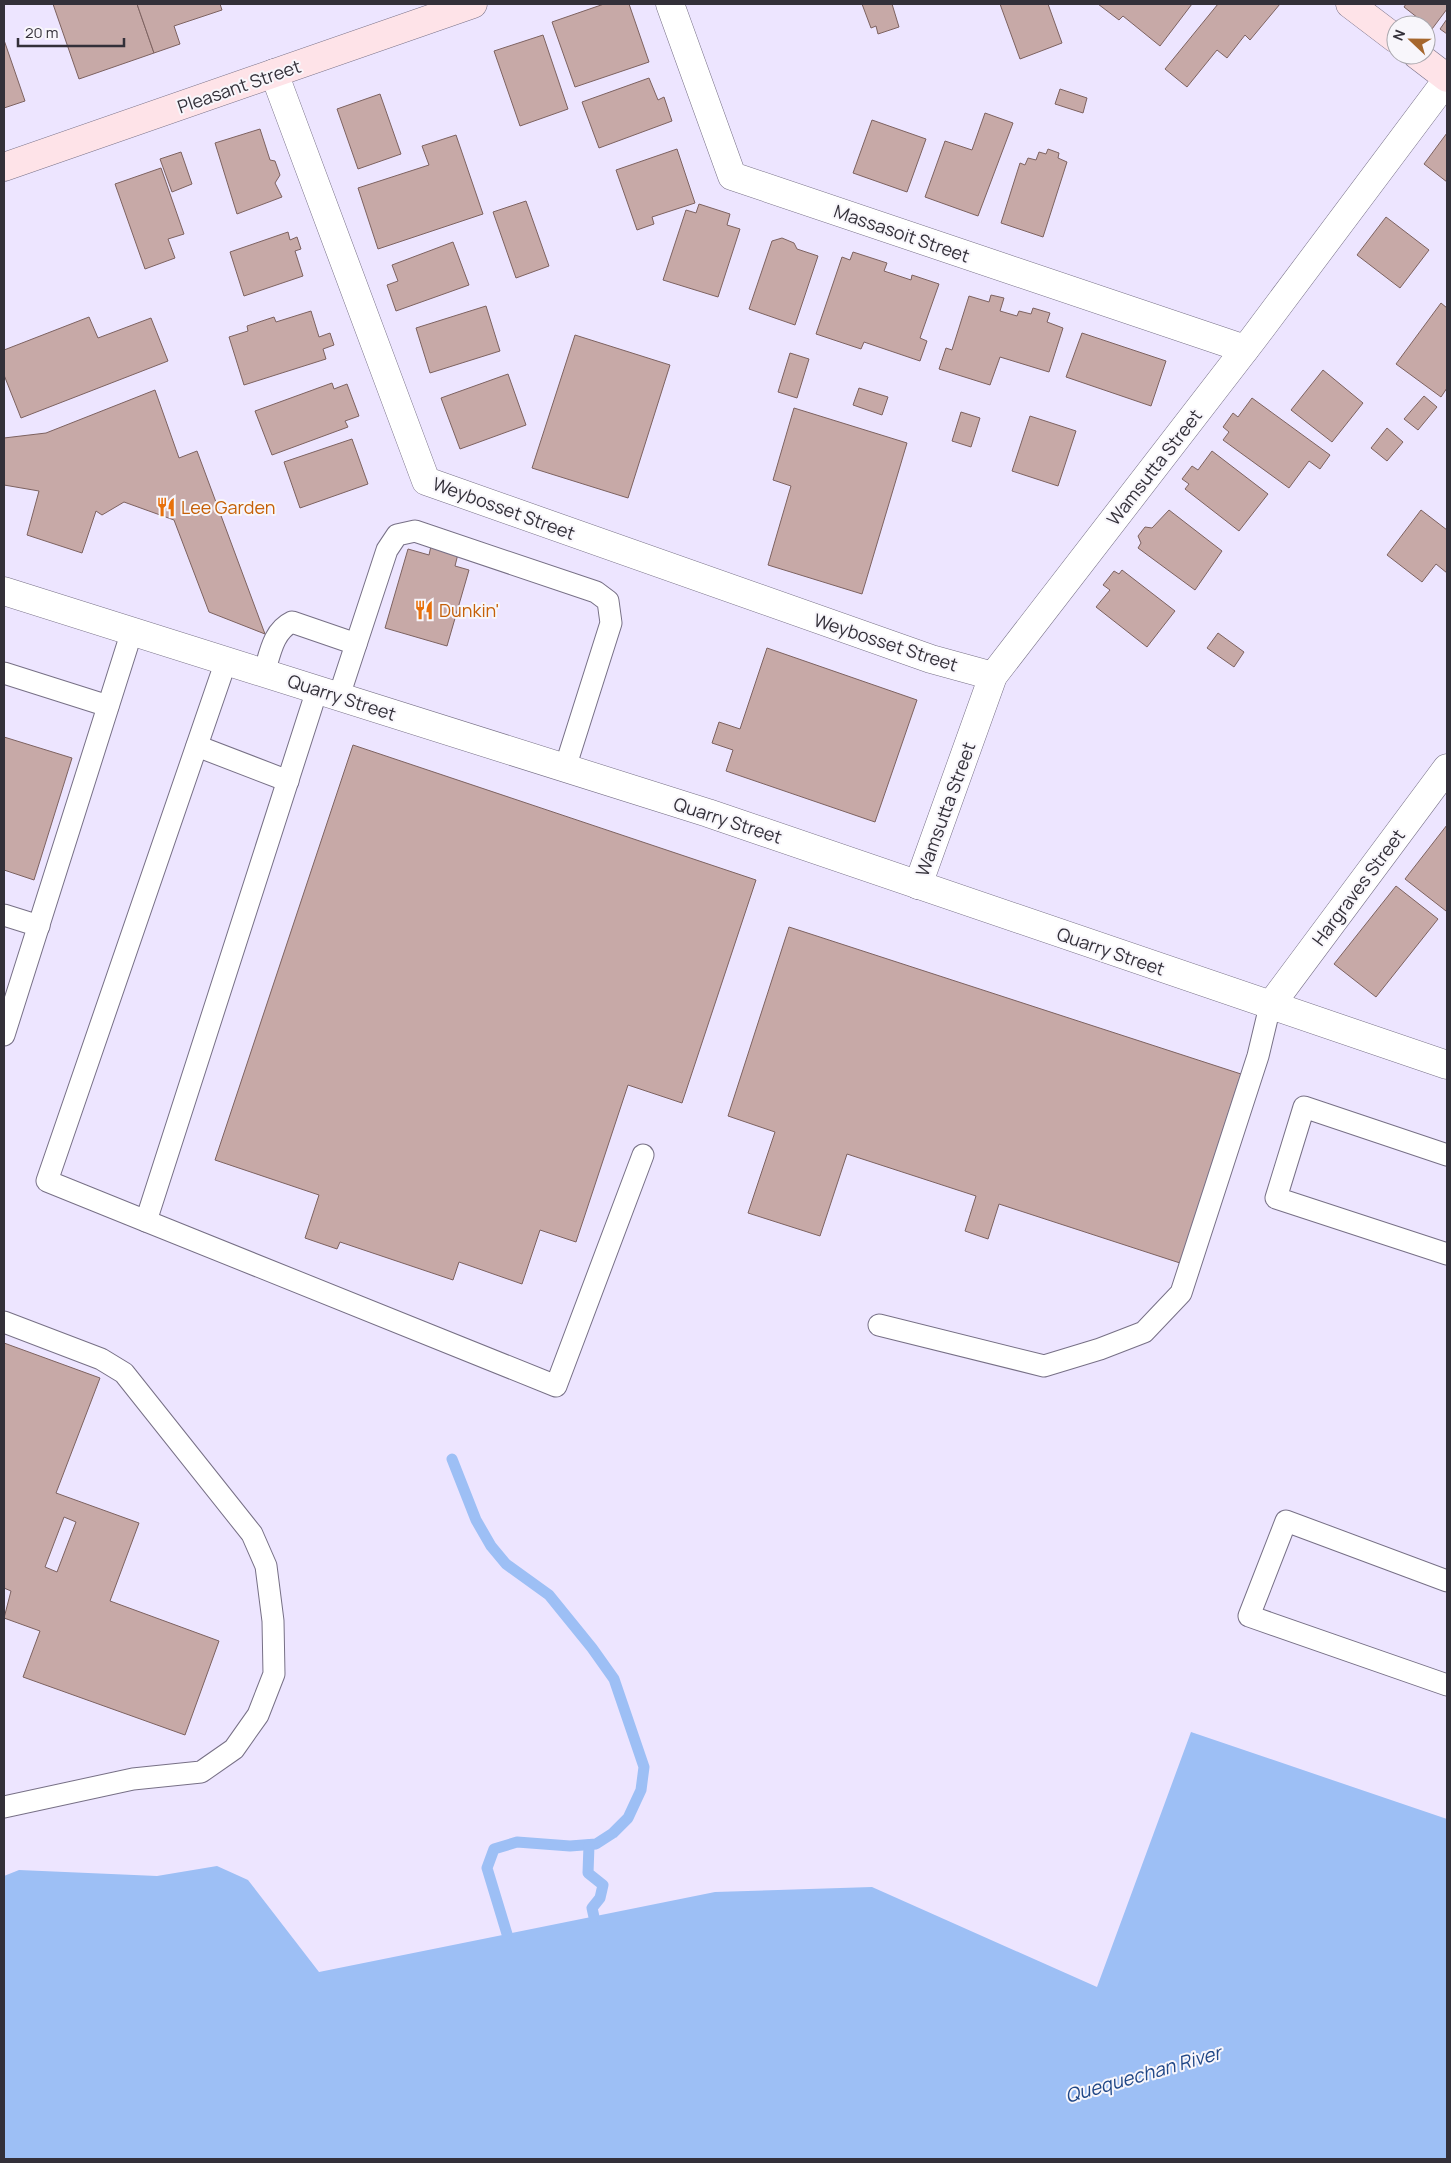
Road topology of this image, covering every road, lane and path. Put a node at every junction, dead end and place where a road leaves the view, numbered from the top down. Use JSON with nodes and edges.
{"nodes":[{"id":1,"x":473,"y":4,"type":"edge"},
{"id":2,"x":670,"y":4,"type":"edge"},
{"id":3,"x":1350,"y":4,"type":"edge"},
{"id":4,"x":432,"y":10,"type":"edge"},
{"id":5,"x":1386,"y":31,"type":"edge"},
{"id":6,"x":1430,"y":65,"type":"edge"},
{"id":7,"x":274,"y":73,"type":"junction"},
{"id":8,"x":1447,"y":79,"type":"edge"},
{"id":9,"x":4,"y":168,"type":"edge"},
{"id":10,"x":1245,"y":349,"type":"junction"},
{"id":11,"x":4,"y":591,"type":"edge"},
{"id":12,"x":132,"y":631,"type":"junction"},
{"id":13,"x":356,"y":644,"type":"junction"},
{"id":14,"x":226,"y":661,"type":"junction"},
{"id":15,"x":4,"y":673,"type":"edge"},
{"id":16,"x":264,"y":673,"type":"junction"},
{"id":17,"x":993,"y":676,"type":"junction"},
{"id":18,"x":328,"y":693,"type":"junction"},
{"id":19,"x":108,"y":706,"type":"junction"},
{"id":20,"x":197,"y":746,"type":"junction"},
{"id":21,"x":565,"y":768,"type":"junction"},
{"id":22,"x":1447,"y":768,"type":"edge"},
{"id":23,"x":288,"y":781,"type":"junction"},
{"id":24,"x":918,"y":884,"type":"junction"},
{"id":25,"x":4,"y":915,"type":"edge"},
{"id":26,"x":39,"y":926,"type":"junction"},
{"id":27,"x":1270,"y":1006,"type":"junction"},
{"id":28,"x":4,"y":1035,"type":"edge"},
{"id":29,"x":1447,"y":1065,"type":"edge"},
{"id":30,"x":643,"y":1155,"type":"dead end"},
{"id":31,"x":1447,"y":1155,"type":"edge"},
{"id":32,"x":146,"y":1221,"type":"junction"},
{"id":33,"x":1447,"y":1254,"type":"edge"},
{"id":34,"x":4,"y":1322,"type":"edge"},
{"id":35,"x":879,"y":1325,"type":"dead end"},
{"id":36,"x":1447,"y":1581,"type":"edge"},
{"id":37,"x":1447,"y":1684,"type":"edge"},
{"id":38,"x":4,"y":1807,"type":"edge"}],
"edges":[{"from":1,"to":4,"type":"main road","name":"Pleasant Street"},
{"from":2,"to":10,"type":"street","name":"Massasoit Street"},
{"from":3,"to":5,"type":"main road"},
{"from":4,"to":7,"type":"main road","name":"Pleasant Street"},
{"from":6,"to":8,"type":"main road"},
{"from":7,"to":9,"type":"main road","name":"Pleasant Street"},
{"from":7,"to":17,"type":"street","name":"Weybosset Street"},
{"from":8,"to":10,"type":"street","name":"Wamsutta Street"},
{"from":10,"to":17,"type":"street","name":"Wamsutta Street"},
{"from":11,"to":12,"type":"street","name":"Quarry Street"},
{"from":12,"to":14,"type":"street","name":"Quarry Street"},
{"from":12,"to":19,"type":"lane"},
{"from":13,"to":16,"type":"lane"},
{"from":13,"to":18,"type":"lane"},
{"from":13,"to":21,"type":"lane"},
{"from":14,"to":16,"type":"street","name":"Quarry Street"},
{"from":14,"to":20,"type":"lane"},
{"from":15,"to":19,"type":"lane"},
{"from":16,"to":18,"type":"street","name":"Quarry Street"},
{"from":17,"to":24,"type":"street","name":"Wamsutta Street"},
{"from":18,"to":21,"type":"street","name":"Quarry Street"},
{"from":18,"to":23,"type":"lane"},
{"from":19,"to":26,"type":"lane"},
{"from":20,"to":23,"type":"lane"},
{"from":20,"to":32,"type":"lane"},
{"from":21,"to":24,"type":"street","name":"Quarry Street"},
{"from":22,"to":27,"type":"street","name":"Hargraves Street"},
{"from":23,"to":32,"type":"lane"},
{"from":24,"to":27,"type":"street","name":"Quarry Street"},
{"from":25,"to":26,"type":"lane"},
{"from":26,"to":28,"type":"lane"},
{"from":27,"to":29,"type":"street","name":"Quarry Street"},
{"from":27,"to":35,"type":"lane"},
{"from":30,"to":32,"type":"lane"},
{"from":31,"to":33,"type":"lane"},
{"from":34,"to":38,"type":"lane"},
{"from":36,"to":37,"type":"lane"}]}
